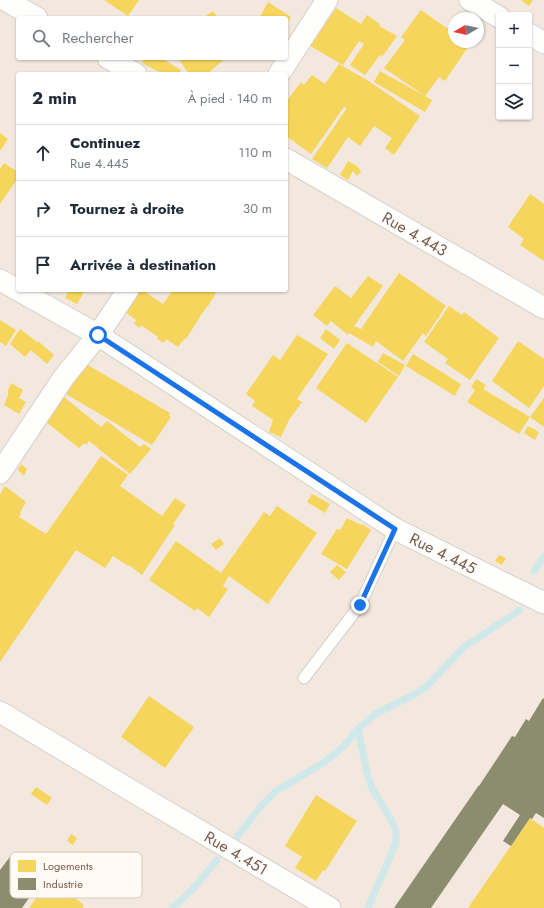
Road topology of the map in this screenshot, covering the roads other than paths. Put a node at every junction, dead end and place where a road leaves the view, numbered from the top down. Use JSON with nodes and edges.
{"nodes":[{"id":1,"x":5,"y":0,"type":"edge"},
{"id":2,"x":327,"y":0,"type":"edge"},
{"id":3,"x":470,"y":0,"type":"edge"},
{"id":4,"x":496,"y":15,"type":"edge"},
{"id":5,"x":33,"y":16,"type":"edge"},
{"id":6,"x":532,"y":36,"type":"edge"},
{"id":7,"x":544,"y":43,"type":"edge"},
{"id":8,"x":112,"y":60,"type":"edge"},
{"id":9,"x":132,"y":72,"type":"edge"},
{"id":10,"x":280,"y":72,"type":"edge"},
{"id":11,"x":288,"y":160,"type":"edge"},
{"id":12,"x":0,"y":280,"type":"edge"},
{"id":13,"x":16,"y":289,"type":"edge"},
{"id":14,"x":21,"y":292,"type":"edge"},
{"id":15,"x":127,"y":292,"type":"edge"},
{"id":16,"x":544,"y":308,"type":"edge"},
{"id":17,"x":98,"y":335,"type":"junction"},
{"id":18,"x":0,"y":473,"type":"edge"},
{"id":19,"x":395,"y":529,"type":"junction"},
{"id":20,"x":544,"y":603,"type":"edge"},
{"id":21,"x":304,"y":678,"type":"dead end"},
{"id":22,"x":0,"y":712,"type":"edge"},
{"id":23,"x":330,"y":908,"type":"edge"}],
"edges":[{"from":1,"to":5,"type":"street"},
{"from":2,"to":10,"type":"street"},
{"from":3,"to":4,"type":"street"},
{"from":6,"to":7,"type":"street"},
{"from":8,"to":9,"type":"street"},
{"from":11,"to":16,"type":"street","name":"Rue 4.443"},
{"from":12,"to":13,"type":"street","name":"Rue 4.445"},
{"from":14,"to":17,"type":"street","name":"Rue 4.445"},
{"from":15,"to":17,"type":"street"},
{"from":17,"to":18,"type":"street"},
{"from":17,"to":19,"type":"street","name":"Rue 4.445"},
{"from":19,"to":20,"type":"street","name":"Rue 4.445"},
{"from":19,"to":21,"type":"lane"},
{"from":22,"to":23,"type":"street","name":"Rue 4.451"}]}
